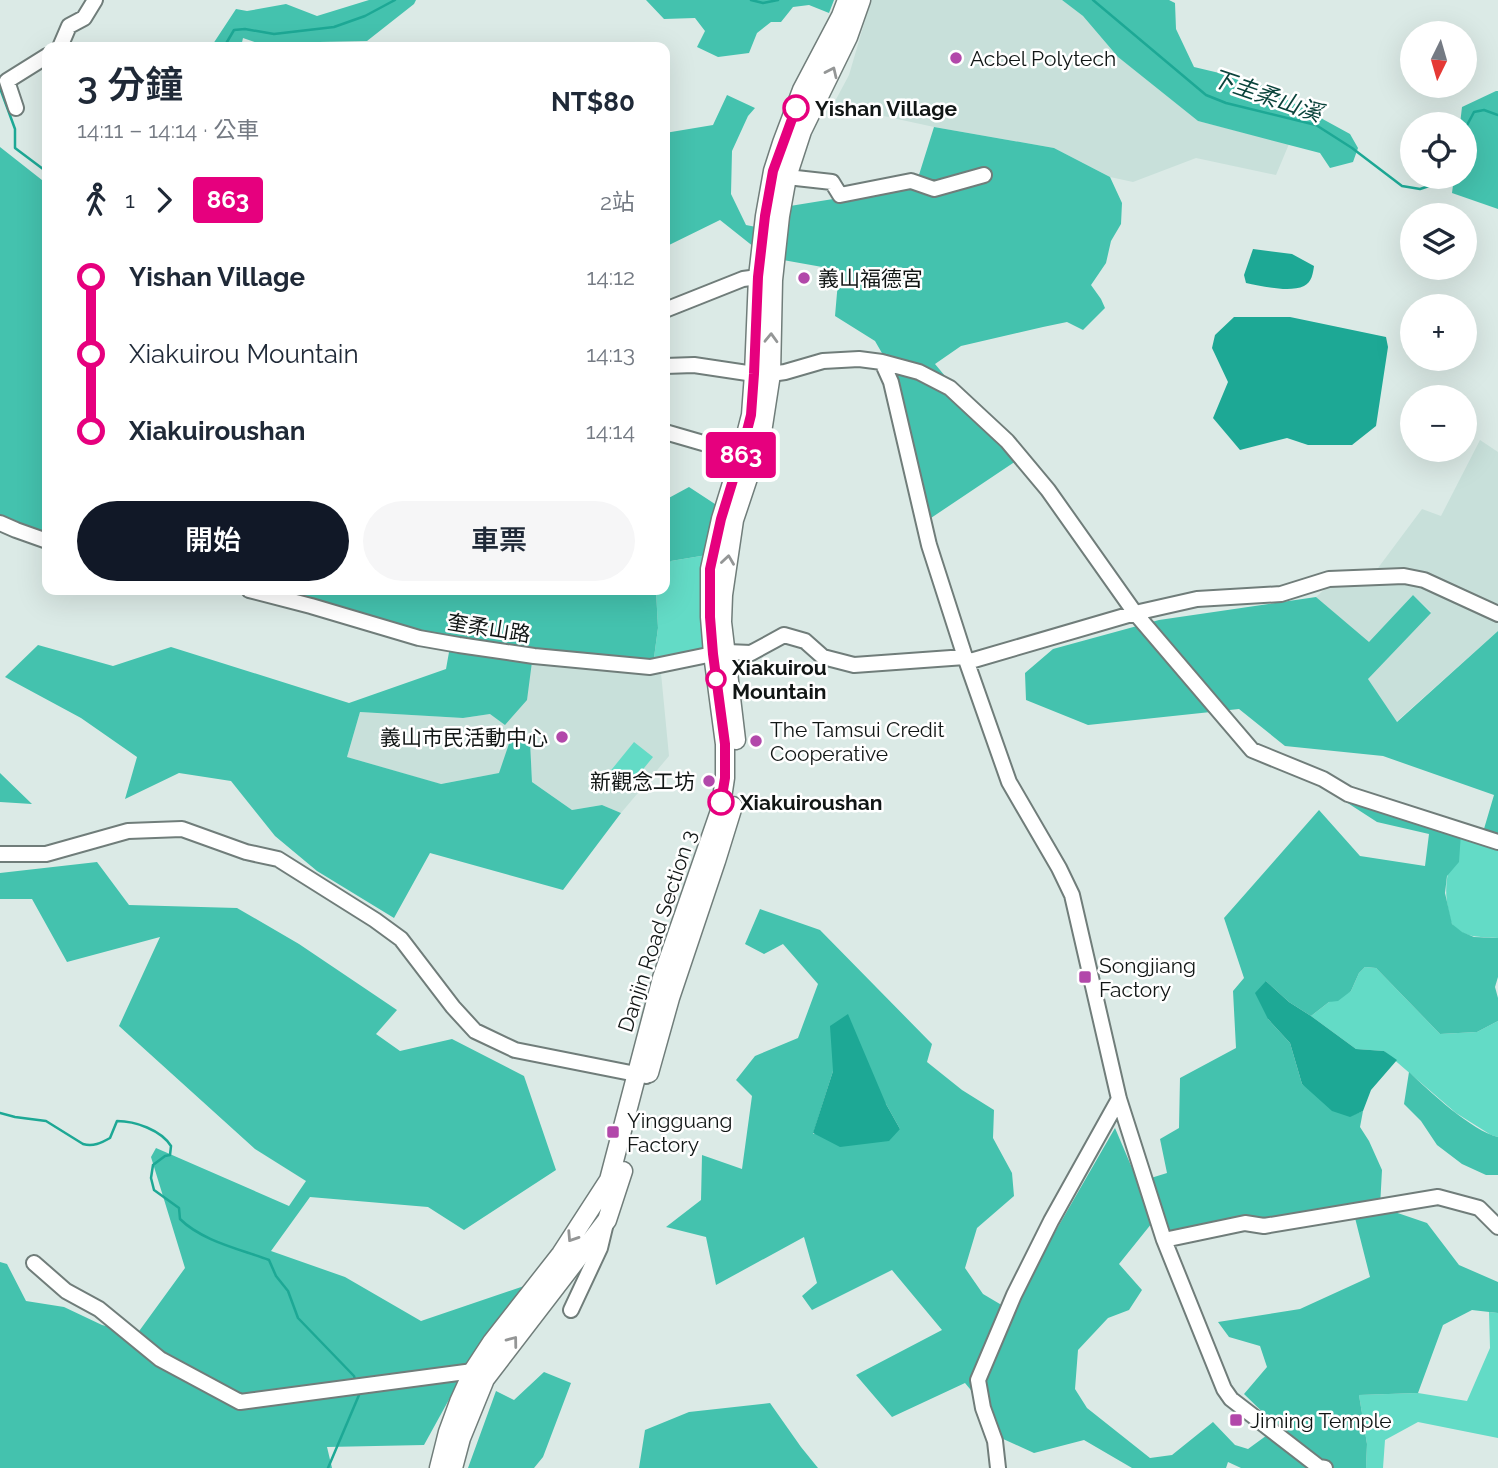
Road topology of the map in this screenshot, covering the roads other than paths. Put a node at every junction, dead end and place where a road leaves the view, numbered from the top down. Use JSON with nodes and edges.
{"nodes":[{"id":1,"x":94,"y":0,"type":"edge"},
{"id":2,"x":847,"y":0,"type":"edge"},
{"id":3,"x":861,"y":0,"type":"edge"},
{"id":4,"x":62,"y":42,"type":"edge"},
{"id":5,"x":42,"y":59,"type":"edge"},
{"id":6,"x":16,"y":108,"type":"dead end"},
{"id":7,"x":985,"y":175,"type":"dead end"},
{"id":8,"x":787,"y":177,"type":"junction"},
{"id":9,"x":758,"y":277,"type":"junction"},
{"id":10,"x":670,"y":308,"type":"edge"},
{"id":11,"x":882,"y":362,"type":"junction"},
{"id":12,"x":670,"y":366,"type":"edge"},
{"id":13,"x":763,"y":374,"type":"junction"},
{"id":14,"x":670,"y":433,"type":"edge"},
{"id":15,"x":741,"y":454,"type":"junction"},
{"id":16,"x":0,"y":523,"type":"edge"},
{"id":17,"x":42,"y":539,"type":"edge"},
{"id":18,"x":268,"y":595,"type":"edge"},
{"id":19,"x":1135,"y":613,"type":"junction"},
{"id":20,"x":1498,"y":614,"type":"edge"},
{"id":21,"x":720,"y":653,"type":"junction"},
{"id":22,"x":966,"y":659,"type":"junction"},
{"id":23,"x":1498,"y":842,"type":"edge"},
{"id":24,"x":0,"y":854,"type":"edge"},
{"id":25,"x":642,"y":1075,"type":"junction"},
{"id":26,"x":1119,"y":1099,"type":"junction"},
{"id":27,"x":609,"y":1180,"type":"junction"},
{"id":28,"x":607,"y":1220,"type":"junction"},
{"id":29,"x":1498,"y":1227,"type":"edge"},
{"id":30,"x":1164,"y":1240,"type":"junction"},
{"id":31,"x":34,"y":1263,"type":"dead end"},
{"id":32,"x":572,"y":1310,"type":"dead end"},
{"id":33,"x":479,"y":1375,"type":"junction"},
{"id":34,"x":439,"y":1468,"type":"edge"},
{"id":35,"x":453,"y":1468,"type":"edge"},
{"id":36,"x":998,"y":1468,"type":"edge"},
{"id":37,"x":1325,"y":1468,"type":"edge"}],
"edges":[{"from":1,"to":4,"type":"street"},
{"from":2,"to":9,"type":"main road","name":"Danjin Road Section 3"},
{"from":8,"to":3,"type":"main road","name":"Danjin Road Section 3","one_way":true},
{"from":5,"to":6,"type":"street"},
{"from":7,"to":8,"type":"street"},
{"from":13,"to":8,"type":"main road","name":"Danjin Road Section 3","one_way":true},
{"from":9,"to":10,"type":"street"},
{"from":9,"to":13,"type":"main road","name":"Danjin Road Section 3"},
{"from":11,"to":13,"type":"street"},
{"from":11,"to":19,"type":"street"},
{"from":11,"to":22,"type":"street"},
{"from":12,"to":13,"type":"street"},
{"from":13,"to":15,"type":"main road","name":"Danjin Road Section 3"},
{"from":21,"to":13,"type":"main road","name":"Danjin Road Section 3","one_way":true},
{"from":14,"to":15,"type":"street"},
{"from":15,"to":21,"type":"main road","name":"Danjin Road Section 3"},
{"from":16,"to":17,"type":"street"},
{"from":18,"to":21,"type":"street","name":"奎柔山路"},
{"from":19,"to":20,"type":"street"},
{"from":19,"to":22,"type":"street"},
{"from":19,"to":23,"type":"street"},
{"from":21,"to":22,"type":"street","name":"奎柔山路"},
{"from":21,"to":25,"type":"main road","name":"Danjin Road Section 3"},
{"from":22,"to":26,"type":"street"},
{"from":24,"to":25,"type":"street"},
{"from":25,"to":27,"type":"main road","name":"Danjin Road Section 3"},
{"from":25,"to":28,"type":"main road","name":"Danjin Road Section 3"},
{"from":26,"to":30,"type":"street"},
{"from":26,"to":36,"type":"street"},
{"from":27,"to":28,"type":"street"},
{"from":27,"to":33,"type":"main road","name":"Danjin Road Section 3","one_way":true},
{"from":28,"to":32,"type":"street"},
{"from":33,"to":28,"type":"main road","name":"Danjin Road Section 3","one_way":true},
{"from":29,"to":30,"type":"street"},
{"from":30,"to":37,"type":"street"},
{"from":31,"to":33,"type":"street"},
{"from":33,"to":34,"type":"main road","name":"Danjin Road Section 3"},
{"from":33,"to":35,"type":"main road","name":"Danjin Road Section 3"}]}
